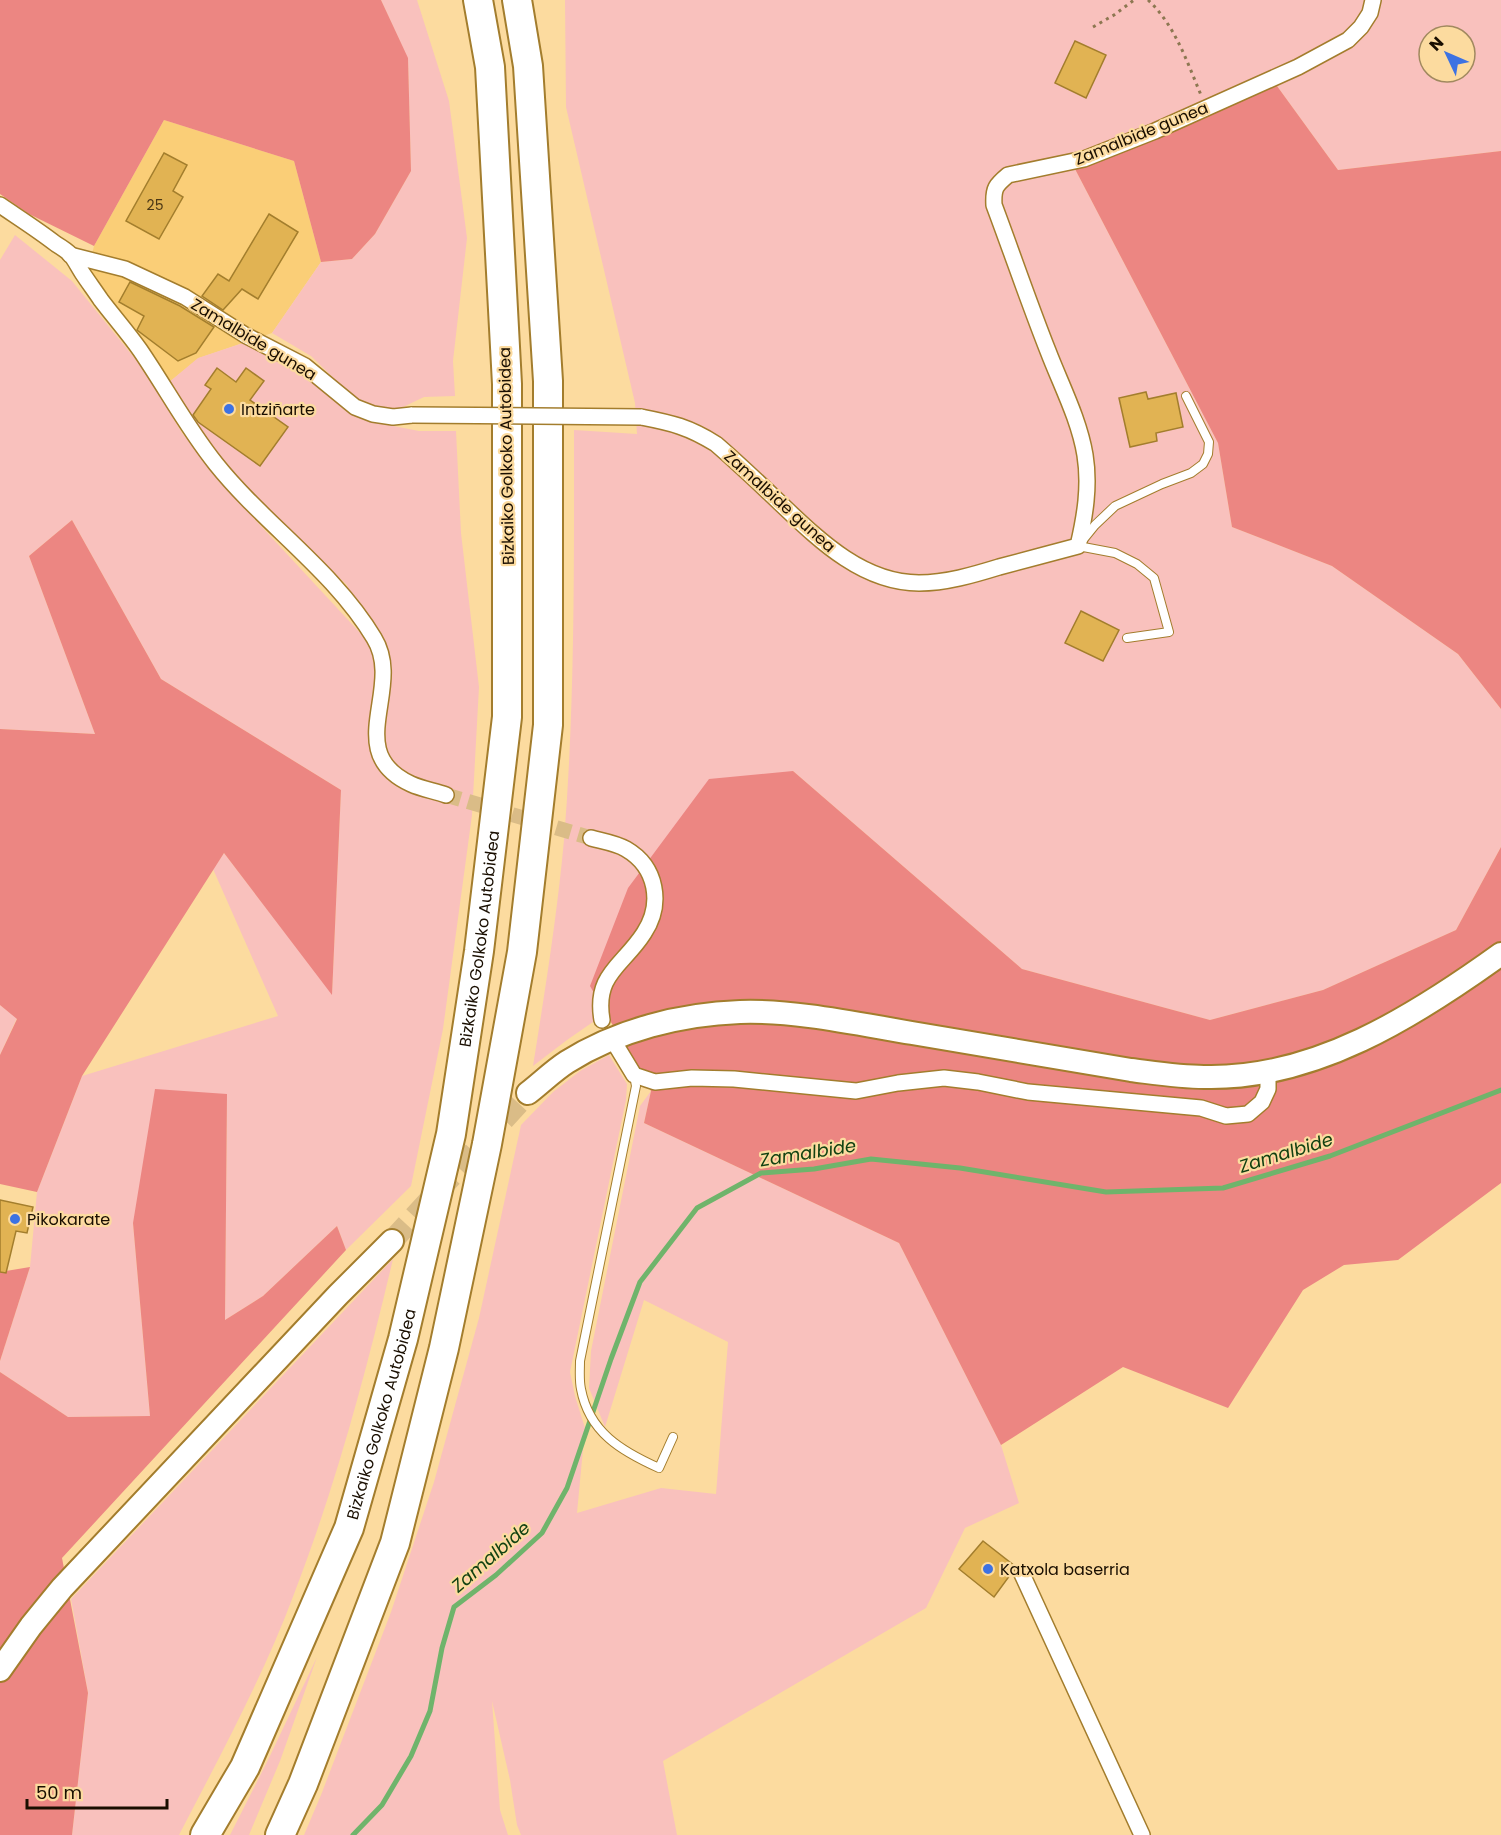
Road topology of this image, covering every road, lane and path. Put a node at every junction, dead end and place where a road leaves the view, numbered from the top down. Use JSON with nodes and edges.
{"nodes":[{"id":1,"x":478,"y":0,"type":"edge"},
{"id":2,"x":518,"y":0,"type":"edge"},
{"id":3,"x":1134,"y":0,"type":"edge"},
{"id":4,"x":1148,"y":0,"type":"edge"},
{"id":5,"x":1373,"y":0,"type":"edge"},
{"id":6,"x":1093,"y":27,"type":"dead end"},
{"id":7,"x":1206,"y":108,"type":"junction"},
{"id":8,"x":0,"y":205,"type":"edge"},
{"id":9,"x":70,"y":255,"type":"junction"},
{"id":10,"x":1186,"y":396,"type":"dead end"},
{"id":11,"x":1078,"y":546,"type":"junction"},
{"id":12,"x":1127,"y":638,"type":"dead end"},
{"id":13,"x":446,"y":795,"type":"tunnel mouth"},
{"id":14,"x":591,"y":838,"type":"tunnel mouth"},
{"id":15,"x":1501,"y":954,"type":"edge"},
{"id":16,"x":602,"y":1020,"type":"dead end"},
{"id":17,"x":617,"y":1047,"type":"dead end"},
{"id":18,"x":1268,"y":1072,"type":"junction"},
{"id":19,"x":634,"y":1075,"type":"junction"},
{"id":20,"x":528,"y":1093,"type":"tunnel mouth"},
{"id":21,"x":392,"y":1241,"type":"tunnel mouth"},
{"id":22,"x":673,"y":1437,"type":"dead end"},
{"id":23,"x":1022,"y":1574,"type":"dead end"},
{"id":24,"x":0,"y":1671,"type":"edge"},
{"id":25,"x":204,"y":1835,"type":"edge"},
{"id":26,"x":280,"y":1835,"type":"edge"},
{"id":27,"x":1142,"y":1835,"type":"edge"}],
"edges":[{"from":1,"to":25,"type":"highway","name":"Bizkaiko Golkoko Autobidea"},
{"from":2,"to":26,"type":"highway"},
{"from":3,"to":6,"type":"path"},
{"from":4,"to":7,"type":"path"},
{"from":5,"to":7,"type":"street","name":"Zamalbide gunea"},
{"from":7,"to":11,"type":"street","name":"Zamalbide gunea"},
{"from":8,"to":9,"type":"street","name":"Zamalbide gunea"},
{"from":9,"to":11,"type":"street","name":"Zamalbide gunea","bridge":true},
{"from":9,"to":13,"type":"street","name":"Zamalbide gunea"},
{"from":10,"to":11,"type":"lane"},
{"from":11,"to":12,"type":"lane"},
{"from":14,"to":16,"type":"street"},
{"from":15,"to":18,"type":"main road"},
{"from":17,"to":19,"type":"street"},
{"from":18,"to":19,"type":"street"},
{"from":18,"to":20,"type":"main road"},
{"from":19,"to":22,"type":"lane"},
{"from":21,"to":24,"type":"main road"},
{"from":23,"to":27,"type":"street"}]}
